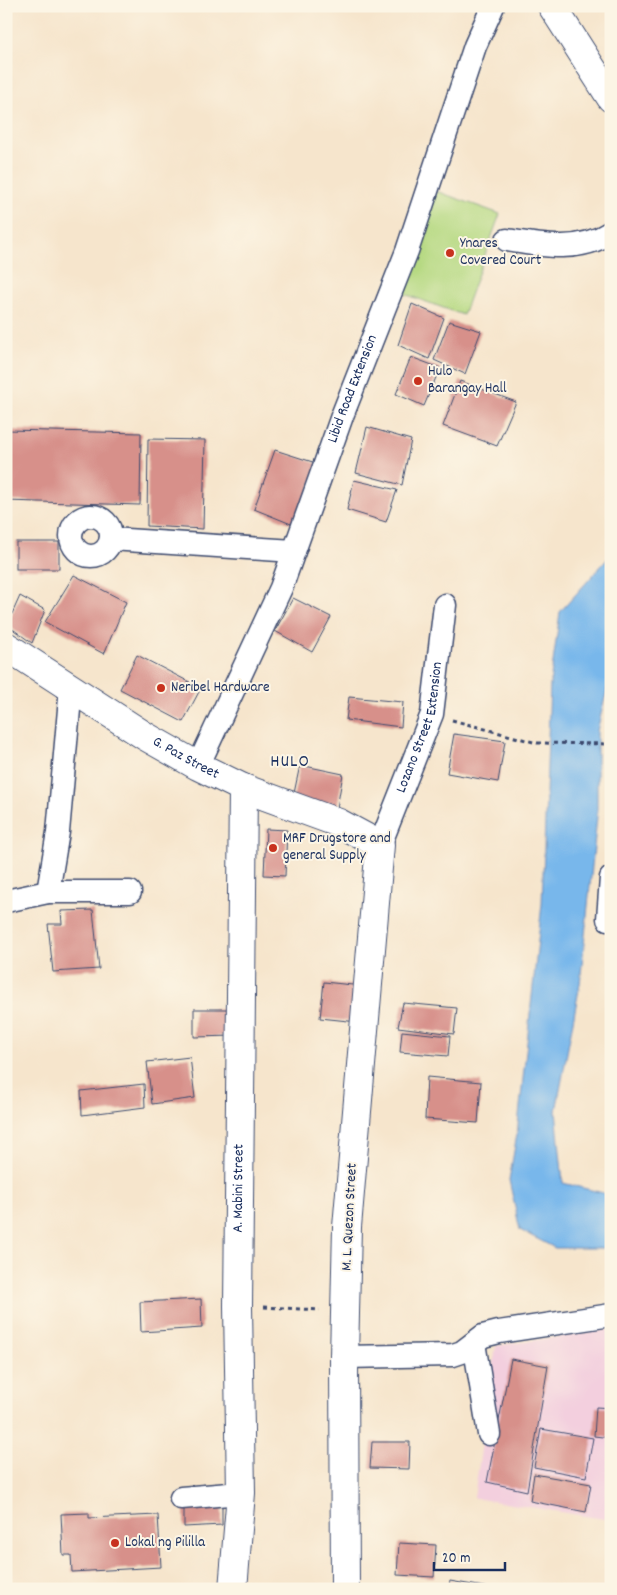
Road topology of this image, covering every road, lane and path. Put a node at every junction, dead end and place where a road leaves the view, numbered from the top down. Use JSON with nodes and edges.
{"nodes":[{"id":1,"x":493,"y":6,"type":"edge"},
{"id":2,"x":552,"y":6,"type":"edge"},
{"id":3,"x":611,"y":98,"type":"edge"},
{"id":4,"x":611,"y":232,"type":"edge"},
{"id":5,"x":508,"y":240,"type":"dead end"},
{"id":6,"x":111,"y":539,"type":"dead end"},
{"id":7,"x":294,"y":551,"type":"junction"},
{"id":8,"x":445,"y":605,"type":"dead end"},
{"id":9,"x":6,"y":646,"type":"edge"},
{"id":10,"x":71,"y":687,"type":"junction"},
{"id":11,"x":432,"y":714,"type":"junction"},
{"id":12,"x":611,"y":744,"type":"edge"},
{"id":13,"x":198,"y":766,"type":"junction"},
{"id":14,"x":243,"y":788,"type":"junction"},
{"id":15,"x":380,"y":846,"type":"junction"},
{"id":16,"x":611,"y":878,"type":"edge"},
{"id":17,"x":48,"y":892,"type":"junction"},
{"id":18,"x":130,"y":892,"type":"dead end"},
{"id":19,"x":6,"y":901,"type":"edge"},
{"id":20,"x":608,"y":918,"type":"dead end"},
{"id":21,"x":238,"y":1306,"type":"junction"},
{"id":22,"x":347,"y":1312,"type":"junction"},
{"id":23,"x":611,"y":1315,"type":"edge"},
{"id":24,"x":474,"y":1343,"type":"junction"},
{"id":25,"x":344,"y":1357,"type":"junction"},
{"id":26,"x":490,"y":1434,"type":"dead end"},
{"id":27,"x":240,"y":1493,"type":"junction"},
{"id":28,"x":181,"y":1498,"type":"dead end"},
{"id":29,"x":233,"y":1589,"type":"edge"},
{"id":30,"x":345,"y":1589,"type":"edge"}],
"edges":[{"from":1,"to":7,"type":"street","name":"Libid Road Extension"},
{"from":2,"to":3,"type":"main road"},
{"from":4,"to":5,"type":"street"},
{"from":6,"to":7,"type":"street"},
{"from":7,"to":13,"type":"street","name":"Libid Road Extension"},
{"from":8,"to":11,"type":"street","name":"Lozano Street Extension"},
{"from":9,"to":10,"type":"main road","name":"G. Paz Street"},
{"from":10,"to":13,"type":"main road","name":"G. Paz Street"},
{"from":10,"to":17,"type":"street"},
{"from":11,"to":12,"type":"path"},
{"from":11,"to":15,"type":"street","name":"Lozano Street Extension"},
{"from":13,"to":14,"type":"main road","name":"G. Paz Street"},
{"from":14,"to":15,"type":"main road","name":"G. Paz Street"},
{"from":14,"to":21,"type":"main road","name":"A. Mabini Street"},
{"from":15,"to":22,"type":"main road","name":"M. L. Quezon Street"},
{"from":16,"to":20,"type":"street"},
{"from":17,"to":18,"type":"street"},
{"from":17,"to":19,"type":"street"},
{"from":21,"to":22,"type":"path"},
{"from":21,"to":27,"type":"main road","name":"A. Mabini Street"},
{"from":22,"to":25,"type":"main road","name":"M. L. Quezon Street"},
{"from":23,"to":24,"type":"street"},
{"from":24,"to":25,"type":"street"},
{"from":24,"to":26,"type":"street"},
{"from":25,"to":30,"type":"main road","name":"M. L. Quezon Street"},
{"from":27,"to":28,"type":"street"},
{"from":27,"to":29,"type":"main road","name":"A. Mabini Street"}]}
